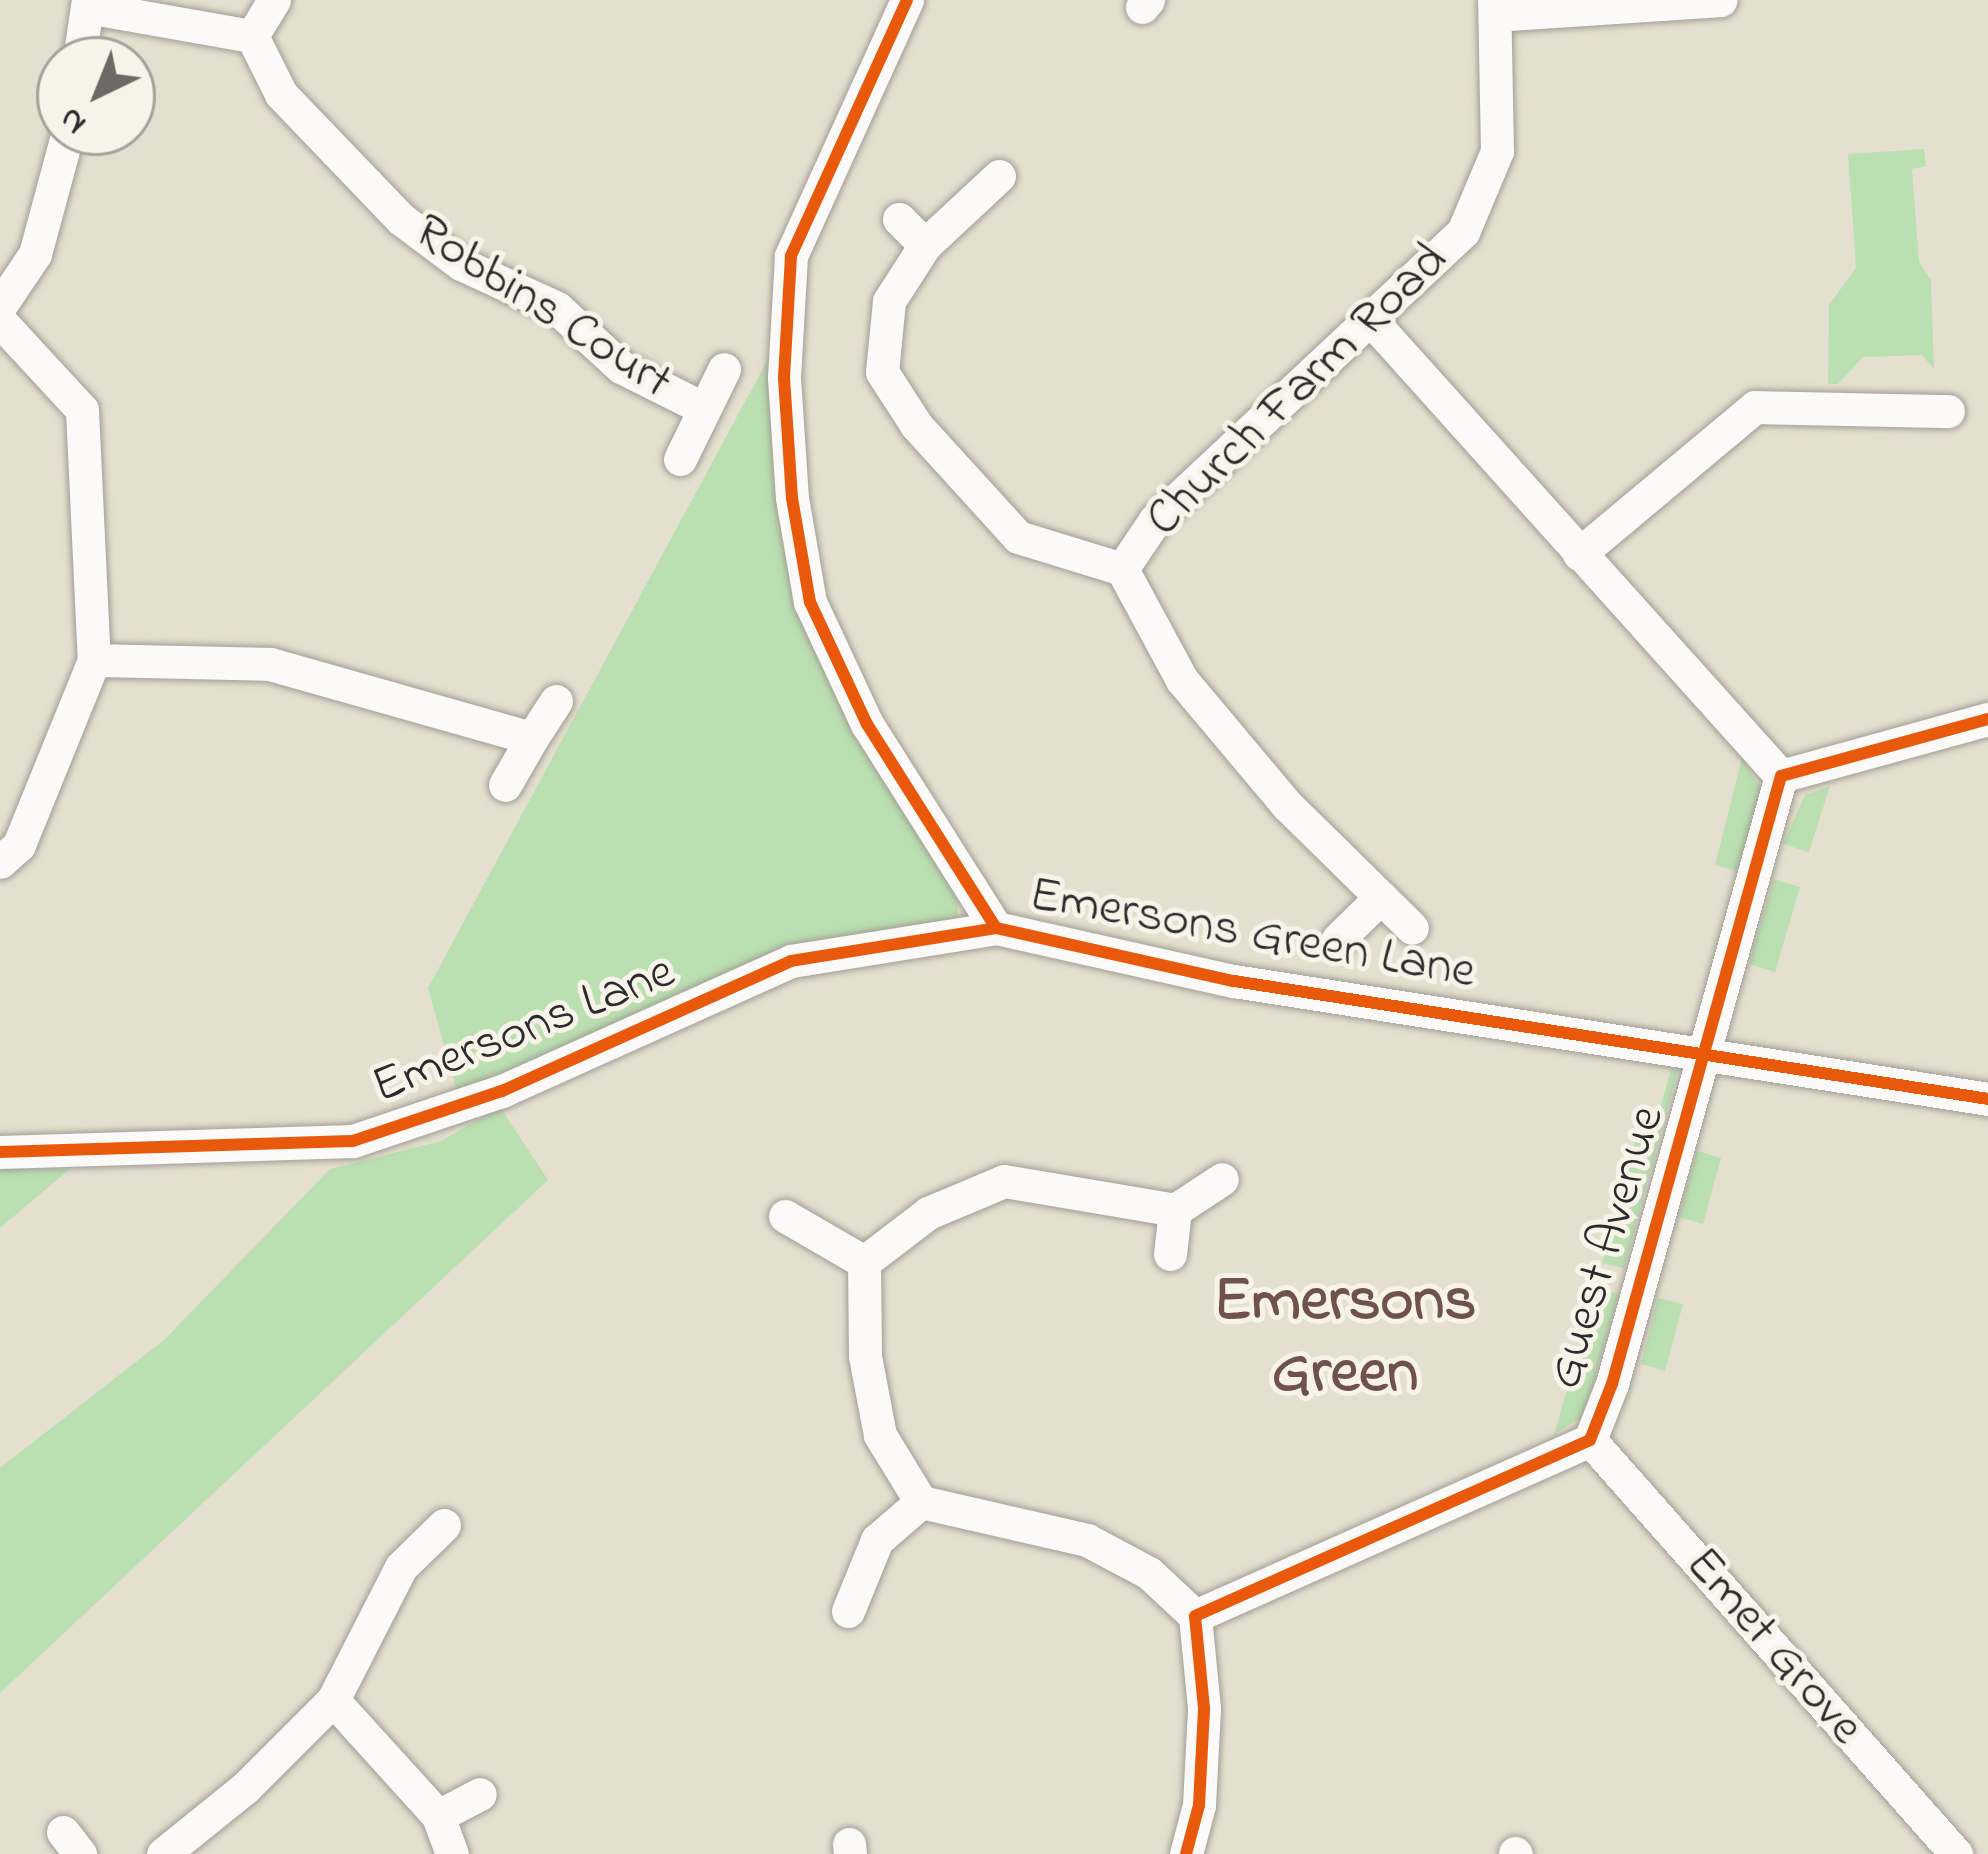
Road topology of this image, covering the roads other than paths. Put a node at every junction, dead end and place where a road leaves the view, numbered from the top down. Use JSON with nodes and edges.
{"nodes":[{"id":1,"x":274,"y":0,"type":"edge"},
{"id":2,"x":907,"y":0,"type":"edge"},
{"id":3,"x":1721,"y":0,"type":"edge"},
{"id":4,"x":87,"y":4,"type":"edge"},
{"id":5,"x":1495,"y":7,"type":"edge"},
{"id":6,"x":82,"y":36,"type":"edge"},
{"id":7,"x":252,"y":36,"type":"junction"},
{"id":8,"x":62,"y":156,"type":"edge"},
{"id":9,"x":999,"y":176,"type":"dead end"},
{"id":10,"x":899,"y":219,"type":"dead end"},
{"id":11,"x":925,"y":245,"type":"junction"},
{"id":12,"x":0,"y":307,"type":"edge"},
{"id":13,"x":0,"y":321,"type":"edge"},
{"id":14,"x":1372,"y":321,"type":"junction"},
{"id":15,"x":724,"y":369,"type":"dead end"},
{"id":16,"x":703,"y":408,"type":"junction"},
{"id":17,"x":1948,"y":411,"type":"dead end"},
{"id":18,"x":680,"y":459,"type":"dead end"},
{"id":19,"x":1579,"y":554,"type":"junction"},
{"id":20,"x":1122,"y":569,"type":"junction"},
{"id":21,"x":94,"y":660,"type":"junction"},
{"id":22,"x":556,"y":700,"type":"dead end"},
{"id":23,"x":1988,"y":719,"type":"edge"},
{"id":24,"x":532,"y":738,"type":"junction"},
{"id":25,"x":1780,"y":776,"type":"junction"},
{"id":26,"x":506,"y":785,"type":"dead end"},
{"id":27,"x":0,"y":862,"type":"edge"},
{"id":28,"x":1381,"y":897,"type":"junction"},
{"id":29,"x":996,"y":928,"type":"junction"},
{"id":30,"x":1412,"y":928,"type":"dead end"},
{"id":31,"x":1338,"y":939,"type":"dead end"},
{"id":32,"x":1707,"y":1051,"type":"junction"},
{"id":33,"x":1988,"y":1100,"type":"edge"},
{"id":34,"x":0,"y":1152,"type":"edge"},
{"id":35,"x":1222,"y":1179,"type":"dead end"},
{"id":36,"x":1175,"y":1210,"type":"junction"},
{"id":37,"x":785,"y":1216,"type":"dead end"},
{"id":38,"x":1170,"y":1254,"type":"dead end"},
{"id":39,"x":864,"y":1262,"type":"junction"},
{"id":40,"x":1590,"y":1440,"type":"junction"},
{"id":41,"x":921,"y":1502,"type":"junction"},
{"id":42,"x":444,"y":1525,"type":"dead end"},
{"id":43,"x":848,"y":1611,"type":"dead end"},
{"id":44,"x":1195,"y":1616,"type":"junction"},
{"id":45,"x":333,"y":1700,"type":"junction"},
{"id":46,"x":480,"y":1794,"type":"dead end"},
{"id":47,"x":437,"y":1816,"type":"junction"},
{"id":48,"x":163,"y":1854,"type":"edge"},
{"id":49,"x":452,"y":1854,"type":"edge"},
{"id":50,"x":1186,"y":1854,"type":"edge"},
{"id":51,"x":1956,"y":1854,"type":"edge"}],
"edges":[{"from":1,"to":7,"type":"street"},
{"from":2,"to":29,"type":"street","name":"Emersons Green Lane"},
{"from":3,"to":5,"type":"street"},
{"from":4,"to":6,"type":"street"},
{"from":4,"to":7,"type":"street"},
{"from":5,"to":14,"type":"street","name":"Church Farm Road"},
{"from":7,"to":16,"type":"street","name":"Robbins Court"},
{"from":8,"to":12,"type":"street"},
{"from":9,"to":11,"type":"street","name":"Church Farm Road"},
{"from":10,"to":11,"type":"street"},
{"from":11,"to":20,"type":"street","name":"Church Farm Road"},
{"from":13,"to":21,"type":"street"},
{"from":14,"to":19,"type":"street"},
{"from":14,"to":20,"type":"street","name":"Church Farm Road"},
{"from":15,"to":16,"type":"street","name":"Robbins Court"},
{"from":16,"to":18,"type":"street","name":"Robbins Court"},
{"from":17,"to":19,"type":"street"},
{"from":19,"to":25,"type":"street"},
{"from":20,"to":28,"type":"street","name":"Church Farm Road"},
{"from":21,"to":24,"type":"street"},
{"from":21,"to":27,"type":"street"},
{"from":22,"to":24,"type":"street"},
{"from":23,"to":25,"type":"street"},
{"from":24,"to":26,"type":"street"},
{"from":25,"to":32,"type":"street","name":"Guest Avenue"},
{"from":28,"to":30,"type":"street","name":"Church Farm Road"},
{"from":28,"to":31,"type":"street"},
{"from":29,"to":32,"type":"street","name":"Emersons Green Lane"},
{"from":29,"to":34,"type":"street","name":"Emersons Lane"},
{"from":32,"to":33,"type":"street","name":"Emersons Green Lane"},
{"from":32,"to":40,"type":"street","name":"Guest Avenue"},
{"from":35,"to":36,"type":"street"},
{"from":36,"to":38,"type":"street"},
{"from":36,"to":39,"type":"street"},
{"from":37,"to":39,"type":"street"},
{"from":39,"to":41,"type":"street"},
{"from":40,"to":44,"type":"street","name":"Guest Avenue"},
{"from":40,"to":51,"type":"street","name":"Emet Grove"},
{"from":41,"to":43,"type":"street"},
{"from":41,"to":44,"type":"street"},
{"from":42,"to":45,"type":"street"},
{"from":44,"to":50,"type":"street"},
{"from":45,"to":47,"type":"street"},
{"from":45,"to":48,"type":"street"},
{"from":46,"to":47,"type":"street"},
{"from":47,"to":49,"type":"street"}]}
